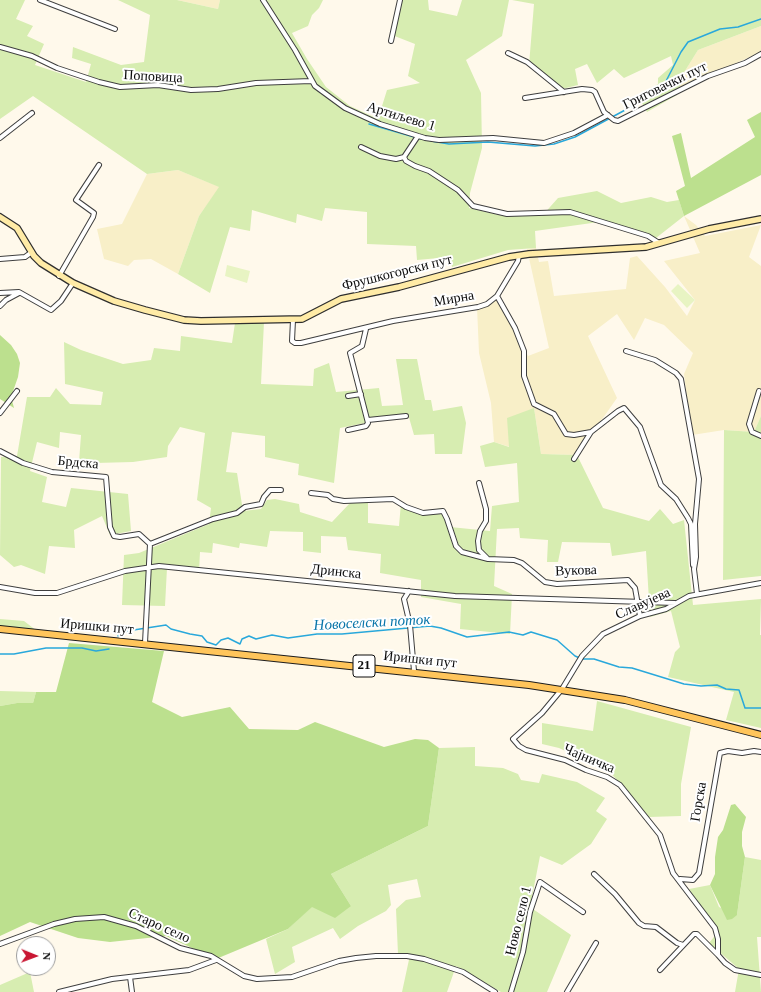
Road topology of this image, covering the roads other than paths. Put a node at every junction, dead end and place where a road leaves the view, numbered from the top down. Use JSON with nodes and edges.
{"nodes":[{"id":1,"x":40,"y":0,"type":"edge"},
{"id":2,"x":263,"y":0,"type":"edge"},
{"id":3,"x":400,"y":0,"type":"edge"},
{"id":4,"x":115,"y":29,"type":"dead end"},
{"id":5,"x":391,"y":41,"type":"dead end"},
{"id":6,"x":0,"y":47,"type":"edge"},
{"id":7,"x":508,"y":53,"type":"dead end"},
{"id":8,"x":761,"y":54,"type":"edge"},
{"id":9,"x":311,"y":81,"type":"junction"},
{"id":10,"x":564,"y":92,"type":"junction"},
{"id":11,"x":525,"y":98,"type":"dead end"},
{"id":12,"x":32,"y":113,"type":"dead end"},
{"id":13,"x":608,"y":115,"type":"junction"},
{"id":14,"x":418,"y":136,"type":"junction"},
{"id":15,"x":0,"y":138,"type":"edge"},
{"id":16,"x":361,"y":147,"type":"dead end"},
{"id":17,"x":404,"y":157,"type":"junction"},
{"id":18,"x":99,"y":165,"type":"dead end"},
{"id":19,"x":0,"y":217,"type":"edge"},
{"id":20,"x":761,"y":219,"type":"edge"},
{"id":21,"x":659,"y":243,"type":"junction"},
{"id":22,"x":32,"y":252,"type":"junction"},
{"id":23,"x":519,"y":255,"type":"junction"},
{"id":24,"x":0,"y":259,"type":"edge"},
{"id":25,"x":59,"y":276,"type":"junction"},
{"id":26,"x":73,"y":283,"type":"junction"},
{"id":27,"x":19,"y":292,"type":"junction"},
{"id":28,"x":0,"y":293,"type":"edge"},
{"id":29,"x":497,"y":296,"type":"junction"},
{"id":30,"x":0,"y":306,"type":"edge"},
{"id":31,"x":292,"y":320,"type":"junction"},
{"id":32,"x":366,"y":329,"type":"junction"},
{"id":33,"x":626,"y":351,"type":"dead end"},
{"id":34,"x":17,"y":391,"type":"dead end"},
{"id":35,"x":759,"y":391,"type":"dead end"},
{"id":36,"x":361,"y":394,"type":"junction"},
{"id":37,"x":348,"y":396,"type":"dead end"},
{"id":38,"x":0,"y":413,"type":"edge"},
{"id":39,"x":406,"y":416,"type":"dead end"},
{"id":40,"x":368,"y":420,"type":"junction"},
{"id":41,"x":348,"y":430,"type":"dead end"},
{"id":42,"x":591,"y":432,"type":"junction"},
{"id":43,"x":761,"y":436,"type":"edge"},
{"id":44,"x":0,"y":451,"type":"edge"},
{"id":45,"x":574,"y":459,"type":"dead end"},
{"id":46,"x":479,"y":483,"type":"dead end"},
{"id":47,"x":281,"y":490,"type":"dead end"},
{"id":48,"x":311,"y":493,"type":"dead end"},
{"id":49,"x":150,"y":544,"type":"junction"},
{"id":50,"x":488,"y":559,"type":"junction"},
{"id":51,"x":148,"y":566,"type":"junction"},
{"id":52,"x":694,"y":569,"type":"junction"},
{"id":53,"x":761,"y":583,"type":"edge"},
{"id":54,"x":0,"y":587,"type":"edge"},
{"id":55,"x":397,"y":590,"type":"junction"},
{"id":56,"x":409,"y":591,"type":"junction"},
{"id":57,"x":697,"y":594,"type":"junction"},
{"id":58,"x":404,"y":599,"type":"junction"},
{"id":59,"x":638,"y":602,"type":"junction"},
{"id":60,"x":675,"y":603,"type":"junction"},
{"id":61,"x":640,"y":616,"type":"junction"},
{"id":62,"x":0,"y":629,"type":"edge"},
{"id":63,"x":145,"y":643,"type":"junction"},
{"id":64,"x":414,"y":671,"type":"junction"},
{"id":65,"x":562,"y":689,"type":"junction"},
{"id":66,"x":761,"y":735,"type":"edge"},
{"id":67,"x":513,"y":739,"type":"joint"},
{"id":68,"x":761,"y":752,"type":"edge"},
{"id":69,"x":594,"y":874,"type":"dead end"},
{"id":70,"x":679,"y":879,"type":"junction"},
{"id":71,"x":583,"y":912,"type":"dead end"},
{"id":72,"x":596,"y":943,"type":"dead end"},
{"id":73,"x":0,"y":944,"type":"edge"},
{"id":74,"x":683,"y":945,"type":"junction"},
{"id":75,"x":718,"y":955,"type":"junction"},
{"id":76,"x":216,"y":960,"type":"junction"},
{"id":77,"x":660,"y":970,"type":"dead end"},
{"id":78,"x":761,"y":975,"type":"edge"},
{"id":79,"x":130,"y":977,"type":"junction"},
{"id":80,"x":59,"y":992,"type":"edge"},
{"id":81,"x":132,"y":992,"type":"edge"},
{"id":82,"x":495,"y":992,"type":"edge"},
{"id":83,"x":511,"y":992,"type":"edge"},
{"id":84,"x":567,"y":992,"type":"edge"}],
"edges":[{"from":1,"to":4,"type":"street"},
{"from":2,"to":9,"type":"street","name":"Артиљево 1"},
{"from":3,"to":5,"type":"street"},
{"from":6,"to":9,"type":"street","name":"Поповица"},
{"from":7,"to":10,"type":"street"},
{"from":8,"to":13,"type":"street","name":"Григовачки пут"},
{"from":9,"to":14,"type":"street","name":"Артиљево 1"},
{"from":10,"to":11,"type":"street"},
{"from":10,"to":13,"type":"street","name":"Григовачки пут"},
{"from":12,"to":15,"type":"street"},
{"from":13,"to":14,"type":"street","name":"Артиљево 1"},
{"from":14,"to":17,"type":"street"},
{"from":16,"to":17,"type":"street"},
{"from":17,"to":21,"type":"street"},
{"from":18,"to":25,"type":"street"},
{"from":19,"to":22,"type":"street","name":"Фрушкогорски пут"},
{"from":20,"to":21,"type":"street","name":"Фрушкогорски пут"},
{"from":21,"to":23,"type":"street","name":"Фрушкогорски пут"},
{"from":22,"to":24,"type":"street"},
{"from":22,"to":25,"type":"street","name":"Фрушкогорски пут"},
{"from":23,"to":29,"type":"street","name":"Мирна"},
{"from":23,"to":31,"type":"street","name":"Фрушкогорски пут"},
{"from":25,"to":26,"type":"street","name":"Фрушкогорски пут"},
{"from":26,"to":27,"type":"street"},
{"from":26,"to":31,"type":"street","name":"Фрушкогорски пут"},
{"from":27,"to":28,"type":"street"},
{"from":27,"to":30,"type":"street"},
{"from":29,"to":32,"type":"street","name":"Мирна"},
{"from":29,"to":42,"type":"street"},
{"from":31,"to":32,"type":"street","name":"Мирна"},
{"from":32,"to":36,"type":"street"},
{"from":33,"to":52,"type":"street"},
{"from":34,"to":38,"type":"street"},
{"from":35,"to":43,"type":"street"},
{"from":36,"to":37,"type":"street"},
{"from":36,"to":40,"type":"street"},
{"from":39,"to":40,"type":"street"},
{"from":40,"to":41,"type":"street"},
{"from":42,"to":45,"type":"street"},
{"from":42,"to":52,"type":"street"},
{"from":44,"to":49,"type":"street","name":"Брдска"},
{"from":46,"to":50,"type":"street"},
{"from":47,"to":49,"type":"street"},
{"from":48,"to":50,"type":"street","name":"Вукова"},
{"from":49,"to":51,"type":"street"},
{"from":50,"to":59,"type":"street","name":"Вукова"},
{"from":51,"to":54,"type":"street","name":"Дринска"},
{"from":51,"to":55,"type":"street","name":"Дринска"},
{"from":51,"to":63,"type":"street"},
{"from":52,"to":57,"type":"street"},
{"from":53,"to":57,"type":"street","name":"Славујева"},
{"from":55,"to":56,"type":"street","name":"Дринска"},
{"from":55,"to":58,"type":"street"},
{"from":56,"to":58,"type":"street"},
{"from":56,"to":59,"type":"street","name":"Дринска"},
{"from":57,"to":60,"type":"street","name":"Славујева"},
{"from":58,"to":64,"type":"street"},
{"from":59,"to":60,"type":"street","name":"Дринска"},
{"from":59,"to":61,"type":"street","name":"Вукова"},
{"from":60,"to":61,"type":"street","name":"Славујева"},
{"from":61,"to":65,"type":"street","name":"Славујева"},
{"from":62,"to":63,"type":"main road","name":"Иришки пут","number":"21"},
{"from":63,"to":64,"type":"main road","name":"Иришки пут","number":"21"},
{"from":64,"to":65,"type":"main road","name":"Иришки пут","number":"21"},
{"from":65,"to":66,"type":"main road","name":"Иришки пут","number":"21"},
{"from":65,"to":67,"type":"street","name":"Славујева"},
{"from":67,"to":70,"type":"street","name":"Чајничка"},
{"from":68,"to":70,"type":"street","name":"Горска"},
{"from":69,"to":74,"type":"street"},
{"from":70,"to":75,"type":"street","name":"Чајничка"},
{"from":71,"to":83,"type":"street","name":"Ново село 1"},
{"from":72,"to":84,"type":"street"},
{"from":73,"to":76,"type":"street","name":"Старо село"},
{"from":74,"to":75,"type":"street"},
{"from":74,"to":77,"type":"street"},
{"from":75,"to":78,"type":"street"},
{"from":76,"to":79,"type":"street"},
{"from":76,"to":82,"type":"street","name":"Старо село"},
{"from":79,"to":80,"type":"street"},
{"from":79,"to":81,"type":"street"}]}
